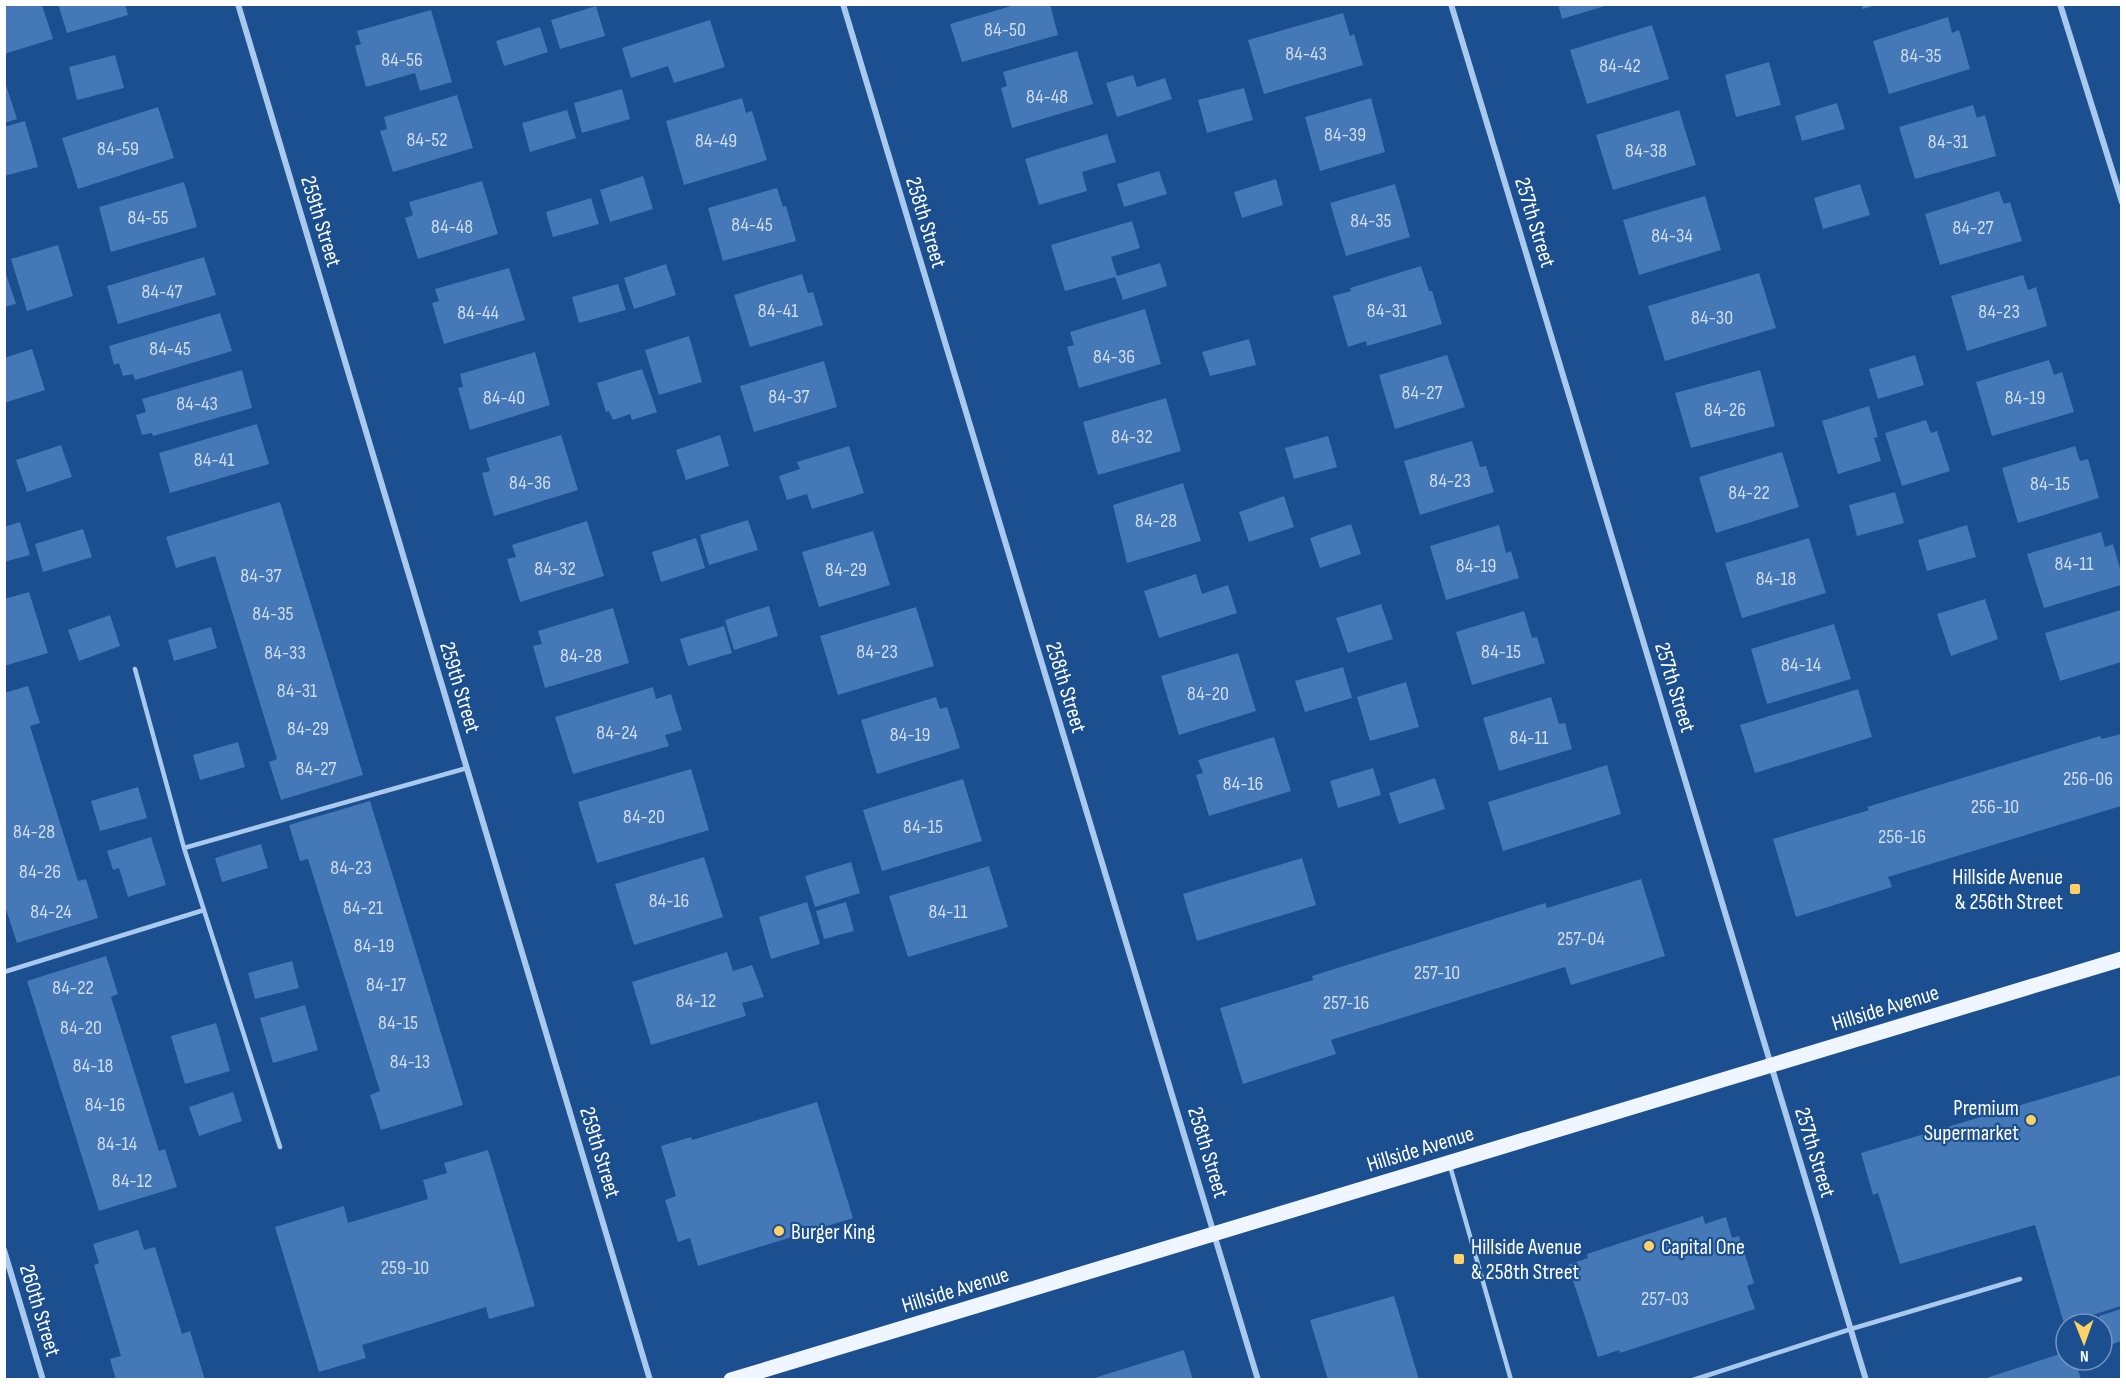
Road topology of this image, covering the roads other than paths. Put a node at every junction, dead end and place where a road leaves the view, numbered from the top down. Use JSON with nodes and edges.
{"nodes":[{"id":1,"x":238,"y":4,"type":"edge"},
{"id":2,"x":843,"y":4,"type":"edge"},
{"id":3,"x":1451,"y":4,"type":"edge"},
{"id":4,"x":2060,"y":4,"type":"edge"},
{"id":5,"x":2121,"y":202,"type":"edge"},
{"id":6,"x":135,"y":669,"type":"dead end"},
{"id":7,"x":467,"y":768,"type":"junction"},
{"id":8,"x":184,"y":848,"type":"junction"},
{"id":9,"x":204,"y":910,"type":"junction"},
{"id":10,"x":2121,"y":959,"type":"edge"},
{"id":11,"x":4,"y":972,"type":"edge"},
{"id":12,"x":1771,"y":1065,"type":"junction"},
{"id":13,"x":280,"y":1147,"type":"dead end"},
{"id":14,"x":1449,"y":1163,"type":"junction"},
{"id":15,"x":1215,"y":1234,"type":"junction"},
{"id":16,"x":4,"y":1250,"type":"edge"},
{"id":17,"x":2020,"y":1280,"type":"dead end"},
{"id":18,"x":1851,"y":1329,"type":"junction"},
{"id":19,"x":43,"y":1380,"type":"edge"},
{"id":20,"x":650,"y":1380,"type":"edge"},
{"id":21,"x":732,"y":1380,"type":"edge"},
{"id":22,"x":1258,"y":1380,"type":"edge"},
{"id":23,"x":1511,"y":1380,"type":"edge"},
{"id":24,"x":1693,"y":1380,"type":"edge"},
{"id":25,"x":1866,"y":1380,"type":"edge"}],
"edges":[{"from":1,"to":7,"type":"street","name":"259th Street"},
{"from":2,"to":15,"type":"street","name":"258th Street"},
{"from":3,"to":12,"type":"street","name":"257th Street"},
{"from":4,"to":5,"type":"street"},
{"from":6,"to":8,"type":"lane"},
{"from":7,"to":8,"type":"lane"},
{"from":7,"to":20,"type":"street","name":"259th Street"},
{"from":8,"to":9,"type":"lane"},
{"from":9,"to":11,"type":"lane"},
{"from":9,"to":13,"type":"lane"},
{"from":10,"to":12,"type":"main road","name":"Hillside Avenue"},
{"from":12,"to":14,"type":"main road","name":"Hillside Avenue"},
{"from":12,"to":18,"type":"street","name":"257th Street"},
{"from":14,"to":15,"type":"main road","name":"Hillside Avenue"},
{"from":14,"to":23,"type":"lane"},
{"from":15,"to":21,"type":"main road","name":"Hillside Avenue"},
{"from":15,"to":22,"type":"street","name":"258th Street"},
{"from":16,"to":19,"type":"street","name":"260th Street"},
{"from":17,"to":18,"type":"lane"},
{"from":18,"to":24,"type":"lane"},
{"from":18,"to":25,"type":"street","name":"257th Street"}]}
